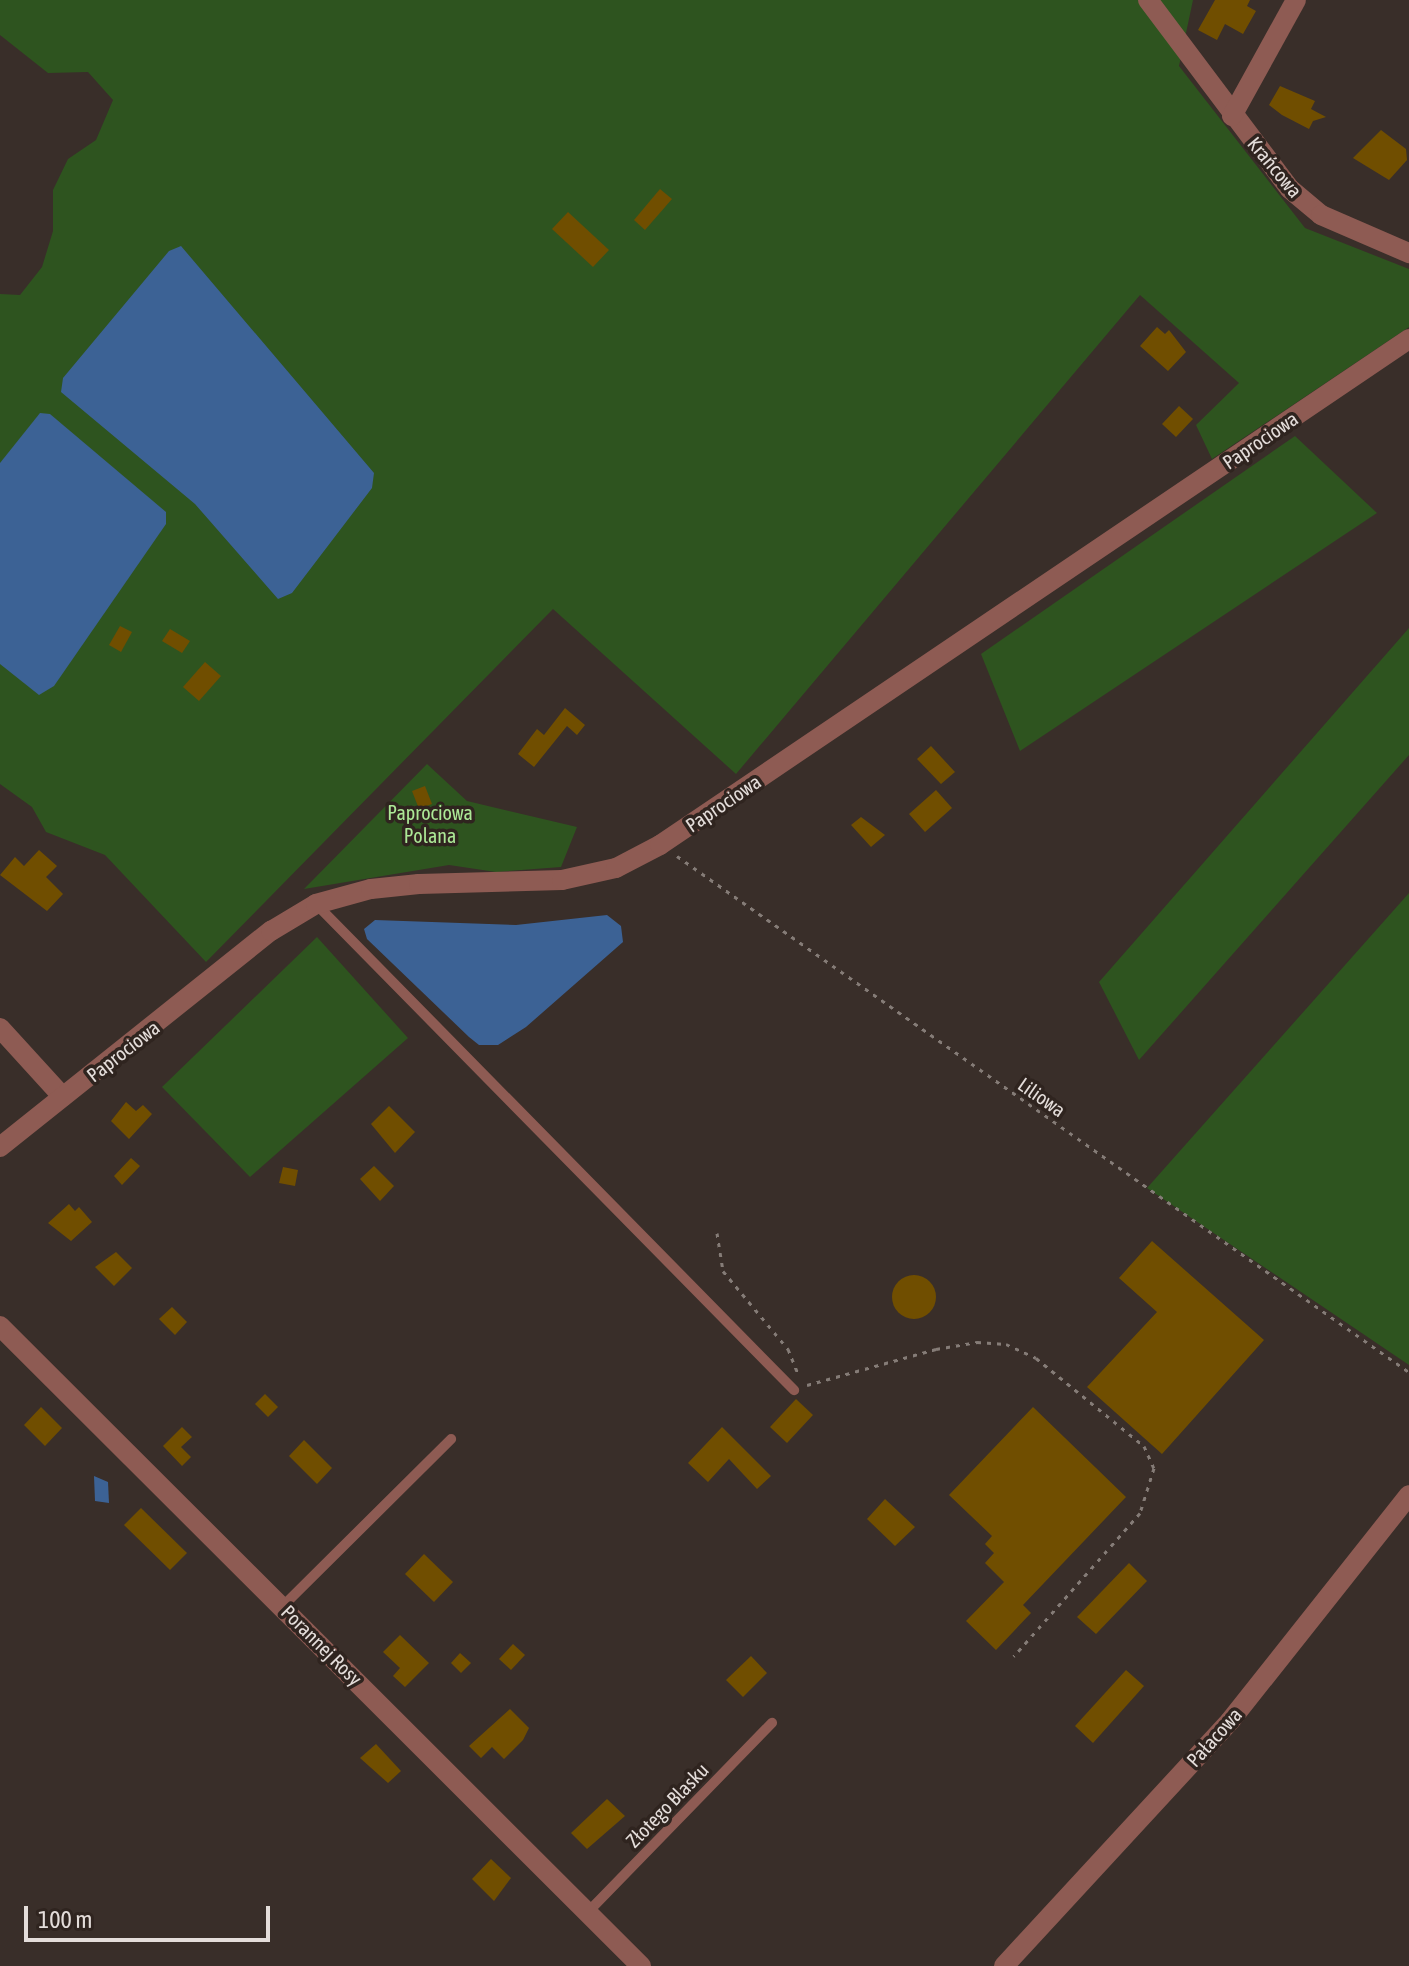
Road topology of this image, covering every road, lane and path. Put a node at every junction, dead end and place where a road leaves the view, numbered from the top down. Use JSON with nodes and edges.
{"nodes":[{"id":1,"x":1148,"y":0,"type":"edge"},
{"id":2,"x":1296,"y":0,"type":"edge"},
{"id":3,"x":1232,"y":116,"type":"junction"},
{"id":4,"x":1409,"y":253,"type":"edge"},
{"id":5,"x":1409,"y":339,"type":"edge"},
{"id":6,"x":660,"y":845,"type":"junction"},
{"id":7,"x":316,"y":904,"type":"junction"},
{"id":8,"x":0,"y":1028,"type":"edge"},
{"id":9,"x":63,"y":1097,"type":"junction"},
{"id":10,"x":0,"y":1147,"type":"edge"},
{"id":11,"x":717,"y":1233,"type":"dead end"},
{"id":12,"x":0,"y":1326,"type":"edge"},
{"id":13,"x":1409,"y":1372,"type":"edge"},
{"id":14,"x":794,"y":1390,"type":"dead end"},
{"id":15,"x":451,"y":1439,"type":"dead end"},
{"id":16,"x":1409,"y":1495,"type":"edge"},
{"id":17,"x":283,"y":1606,"type":"junction"},
{"id":18,"x":1014,"y":1656,"type":"dead end"},
{"id":19,"x":772,"y":1723,"type":"dead end"},
{"id":20,"x":588,"y":1912,"type":"junction"},
{"id":21,"x":641,"y":1966,"type":"edge"},
{"id":22,"x":1004,"y":1966,"type":"edge"}],
"edges":[{"from":1,"to":3,"type":"street","name":"Krańcowa"},
{"from":2,"to":3,"type":"street"},
{"from":3,"to":4,"type":"street","name":"Krańcowa"},
{"from":5,"to":6,"type":"street","name":"Paprociowa"},
{"from":6,"to":7,"type":"street","name":"Paprociowa"},
{"from":6,"to":13,"type":"path","name":"Liliowa"},
{"from":7,"to":9,"type":"street","name":"Paprociowa"},
{"from":7,"to":14,"type":"lane"},
{"from":8,"to":9,"type":"street"},
{"from":9,"to":10,"type":"street","name":"Paprociowa"},
{"from":11,"to":18,"type":"path"},
{"from":12,"to":17,"type":"street","name":"Porannej Rosy"},
{"from":15,"to":17,"type":"lane"},
{"from":16,"to":22,"type":"street","name":"Pałacowa"},
{"from":17,"to":20,"type":"street","name":"Porannej Rosy"},
{"from":19,"to":20,"type":"lane","name":"Złotego Blasku"},
{"from":20,"to":21,"type":"street","name":"Porannej Rosy"}]}
